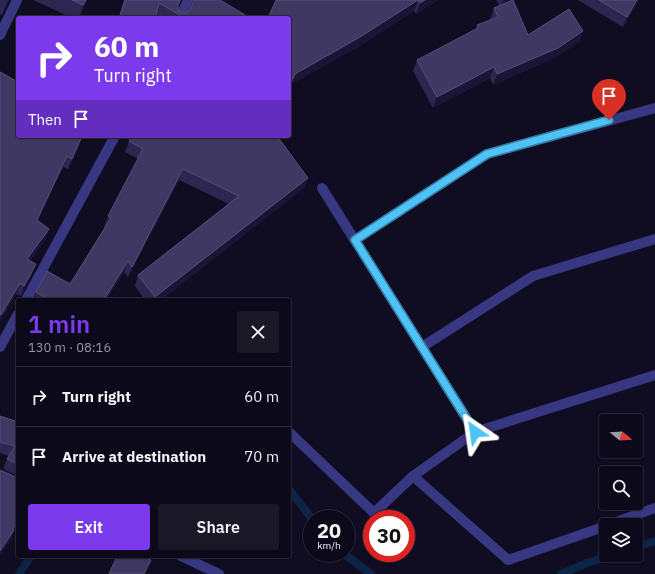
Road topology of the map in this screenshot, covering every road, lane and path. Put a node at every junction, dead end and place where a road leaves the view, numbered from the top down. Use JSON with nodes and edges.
{"nodes":[{"id":1,"x":17,"y":0,"type":"edge"},
{"id":2,"x":188,"y":0,"type":"edge"},
{"id":3,"x":181,"y":16,"type":"edge"},
{"id":4,"x":0,"y":35,"type":"edge"},
{"id":5,"x":655,"y":108,"type":"edge"},
{"id":6,"x":114,"y":138,"type":"edge"},
{"id":7,"x":322,"y":188,"type":"dead end"},
{"id":8,"x":655,"y":239,"type":"edge"},
{"id":9,"x":355,"y":240,"type":"junction"},
{"id":10,"x":27,"y":298,"type":"edge"},
{"id":11,"x":16,"y":318,"type":"edge"},
{"id":12,"x":0,"y":347,"type":"edge"},
{"id":13,"x":422,"y":347,"type":"junction"},
{"id":14,"x":655,"y":376,"type":"edge"},
{"id":15,"x":475,"y":432,"type":"junction"},
{"id":16,"x":291,"y":434,"type":"edge"},
{"id":17,"x":413,"y":476,"type":"junction"},
{"id":18,"x":655,"y":508,"type":"edge"},
{"id":19,"x":627,"y":518,"type":"edge"},
{"id":20,"x":599,"y":528,"type":"edge"},
{"id":21,"x":185,"y":558,"type":"edge"},
{"id":22,"x":220,"y":574,"type":"edge"}],
"edges":[{"from":1,"to":4,"type":"street"},
{"from":2,"to":3,"type":"street"},
{"from":5,"to":9,"type":"street"},
{"from":6,"to":10,"type":"street"},
{"from":7,"to":9,"type":"street"},
{"from":8,"to":13,"type":"street"},
{"from":9,"to":13,"type":"street"},
{"from":11,"to":12,"type":"street"},
{"from":13,"to":15,"type":"street"},
{"from":14,"to":15,"type":"street"},
{"from":15,"to":17,"type":"street"},
{"from":16,"to":17,"type":"street"},
{"from":17,"to":20,"type":"street"},
{"from":18,"to":19,"type":"street"},
{"from":21,"to":22,"type":"street"}]}
